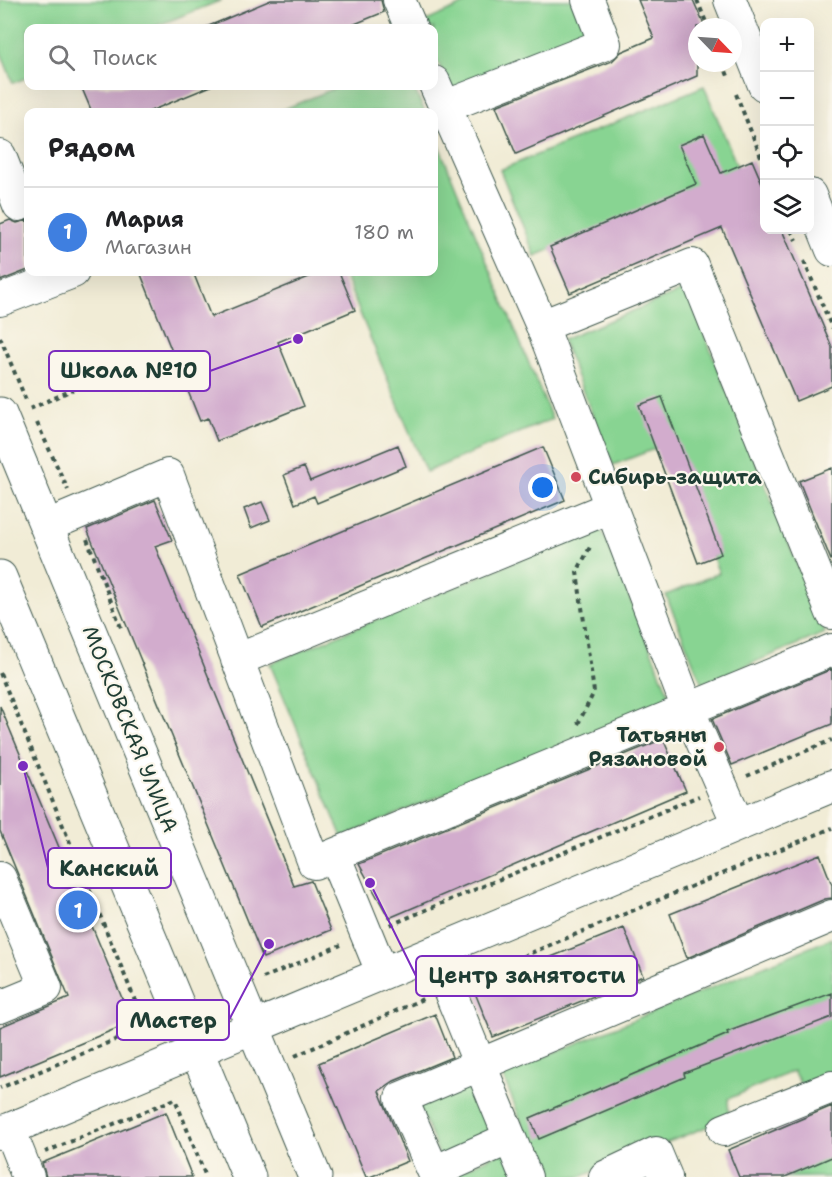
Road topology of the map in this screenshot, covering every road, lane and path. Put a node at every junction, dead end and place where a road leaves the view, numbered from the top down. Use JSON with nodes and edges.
{"nodes":[{"id":1,"x":399,"y":0,"type":"edge"},
{"id":2,"x":588,"y":0,"type":"edge"},
{"id":3,"x":697,"y":0,"type":"edge"},
{"id":4,"x":730,"y":0,"type":"edge"},
{"id":5,"x":704,"y":18,"type":"edge"},
{"id":6,"x":409,"y":24,"type":"edge"},
{"id":7,"x":727,"y":72,"type":"edge"},
{"id":8,"x":731,"y":83,"type":"dead end"},
{"id":9,"x":750,"y":89,"type":"edge"},
{"id":10,"x":439,"y":94,"type":"edge"},
{"id":11,"x":760,"y":139,"type":"edge"},
{"id":12,"x":0,"y":156,"type":"edge"},
{"id":13,"x":24,"y":203,"type":"edge"},
{"id":14,"x":814,"y":205,"type":"edge"},
{"id":15,"x":794,"y":234,"type":"edge"},
{"id":16,"x":796,"y":240,"type":"dead end"},
{"id":17,"x":832,"y":250,"type":"edge"},
{"id":18,"x":801,"y":251,"type":"dead end"},
{"id":19,"x":63,"y":276,"type":"edge"},
{"id":20,"x":0,"y":300,"type":"edge"},
{"id":21,"x":542,"y":326,"type":"junction"},
{"id":22,"x":832,"y":328,"type":"edge"},
{"id":23,"x":129,"y":364,"type":"dead end"},
{"id":24,"x":15,"y":412,"type":"edge"},
{"id":25,"x":611,"y":507,"type":"junction"},
{"id":26,"x":47,"y":526,"type":"junction"},
{"id":27,"x":591,"y":544,"type":"dead end"},
{"id":28,"x":0,"y":577,"type":"edge"},
{"id":29,"x":832,"y":613,"type":"edge"},
{"id":30,"x":8,"y":620,"type":"edge"},
{"id":31,"x":832,"y":650,"type":"edge"},
{"id":32,"x":237,"y":660,"type":"junction"},
{"id":33,"x":0,"y":673,"type":"edge"},
{"id":34,"x":688,"y":709,"type":"junction"},
{"id":35,"x":832,"y":740,"type":"edge"},
{"id":36,"x":560,"y":761,"type":"junction"},
{"id":37,"x":722,"y":786,"type":"junction"},
{"id":38,"x":832,"y":786,"type":"edge"},
{"id":39,"x":738,"y":824,"type":"dead end"},
{"id":40,"x":832,"y":828,"type":"edge"},
{"id":41,"x":334,"y":855,"type":"junction"},
{"id":42,"x":0,"y":878,"type":"edge"},
{"id":43,"x":832,"y":916,"type":"edge"},
{"id":44,"x":367,"y":934,"type":"junction"},
{"id":45,"x":435,"y":951,"type":"junction"},
{"id":46,"x":382,"y":972,"type":"dead end"},
{"id":47,"x":259,"y":980,"type":"dead end"},
{"id":48,"x":448,"y":987,"type":"junction"},
{"id":49,"x":0,"y":1007,"type":"edge"},
{"id":50,"x":253,"y":1028,"type":"junction"},
{"id":51,"x":196,"y":1051,"type":"junction"},
{"id":52,"x":292,"y":1058,"type":"dead end"},
{"id":53,"x":480,"y":1065,"type":"junction"},
{"id":54,"x":832,"y":1087,"type":"edge"},
{"id":55,"x":0,"y":1088,"type":"edge"},
{"id":56,"x":724,"y":1130,"type":"dead end"},
{"id":57,"x":5,"y":1131,"type":"edge"},
{"id":58,"x":510,"y":1138,"type":"junction"},
{"id":59,"x":25,"y":1169,"type":"edge"},
{"id":60,"x":435,"y":1174,"type":"edge"},
{"id":61,"x":206,"y":1177,"type":"edge"},
{"id":62,"x":249,"y":1177,"type":"edge"},
{"id":63,"x":315,"y":1177,"type":"edge"},
{"id":64,"x":526,"y":1177,"type":"edge"},
{"id":65,"x":605,"y":1177,"type":"edge"},
{"id":66,"x":666,"y":1177,"type":"edge"}],
"edges":[{"from":1,"to":6,"type":"street"},
{"from":2,"to":10,"type":"street"},
{"from":3,"to":5,"type":"path"},
{"from":4,"to":9,"type":"street"},
{"from":7,"to":8,"type":"path"},
{"from":9,"to":11,"type":"path"},
{"from":10,"to":21,"type":"street"},
{"from":12,"to":13,"type":"street"},
{"from":14,"to":17,"type":"street"},
{"from":15,"to":16,"type":"path"},
{"from":18,"to":22,"type":"path"},
{"from":19,"to":20,"type":"street"},
{"from":21,"to":25,"type":"street"},
{"from":21,"to":29,"type":"street"},
{"from":23,"to":24,"type":"path"},
{"from":24,"to":26,"type":"main road","name":"МОСКОВСКАЯ УЛИЦА"},
{"from":25,"to":32,"type":"street"},
{"from":25,"to":34,"type":"street"},
{"from":26,"to":32,"type":"street"},
{"from":26,"to":50,"type":"main road","name":"МОСКОВСКАЯ УЛИЦА"},
{"from":27,"to":36,"type":"path"},
{"from":28,"to":30,"type":"main road"},
{"from":30,"to":51,"type":"main road"},
{"from":31,"to":34,"type":"street"},
{"from":32,"to":41,"type":"street"},
{"from":33,"to":55,"type":"path"},
{"from":34,"to":36,"type":"street"},
{"from":34,"to":37,"type":"street"},
{"from":35,"to":37,"type":"path"},
{"from":36,"to":41,"type":"street"},
{"from":37,"to":39,"type":"street"},
{"from":37,"to":44,"type":"path"},
{"from":38,"to":45,"type":"street"},
{"from":40,"to":48,"type":"path"},
{"from":41,"to":44,"type":"street"},
{"from":42,"to":49,"type":"street"},
{"from":43,"to":53,"type":"street"},
{"from":44,"to":46,"type":"street"},
{"from":44,"to":47,"type":"path"},
{"from":45,"to":48,"type":"street"},
{"from":45,"to":50,"type":"street"},
{"from":48,"to":52,"type":"path"},
{"from":48,"to":53,"type":"street"},
{"from":50,"to":51,"type":"street"},
{"from":50,"to":63,"type":"main road","name":"МОСКОВСКАЯ УЛИЦА"},
{"from":51,"to":57,"type":"street"},
{"from":51,"to":62,"type":"main road"},
{"from":53,"to":58,"type":"street"},
{"from":53,"to":60,"type":"street"},
{"from":54,"to":56,"type":"street"},
{"from":57,"to":59,"type":"street"},
{"from":58,"to":60,"type":"street"},
{"from":58,"to":64,"type":"street"},
{"from":59,"to":61,"type":"path"},
{"from":65,"to":66,"type":"street"}]}
